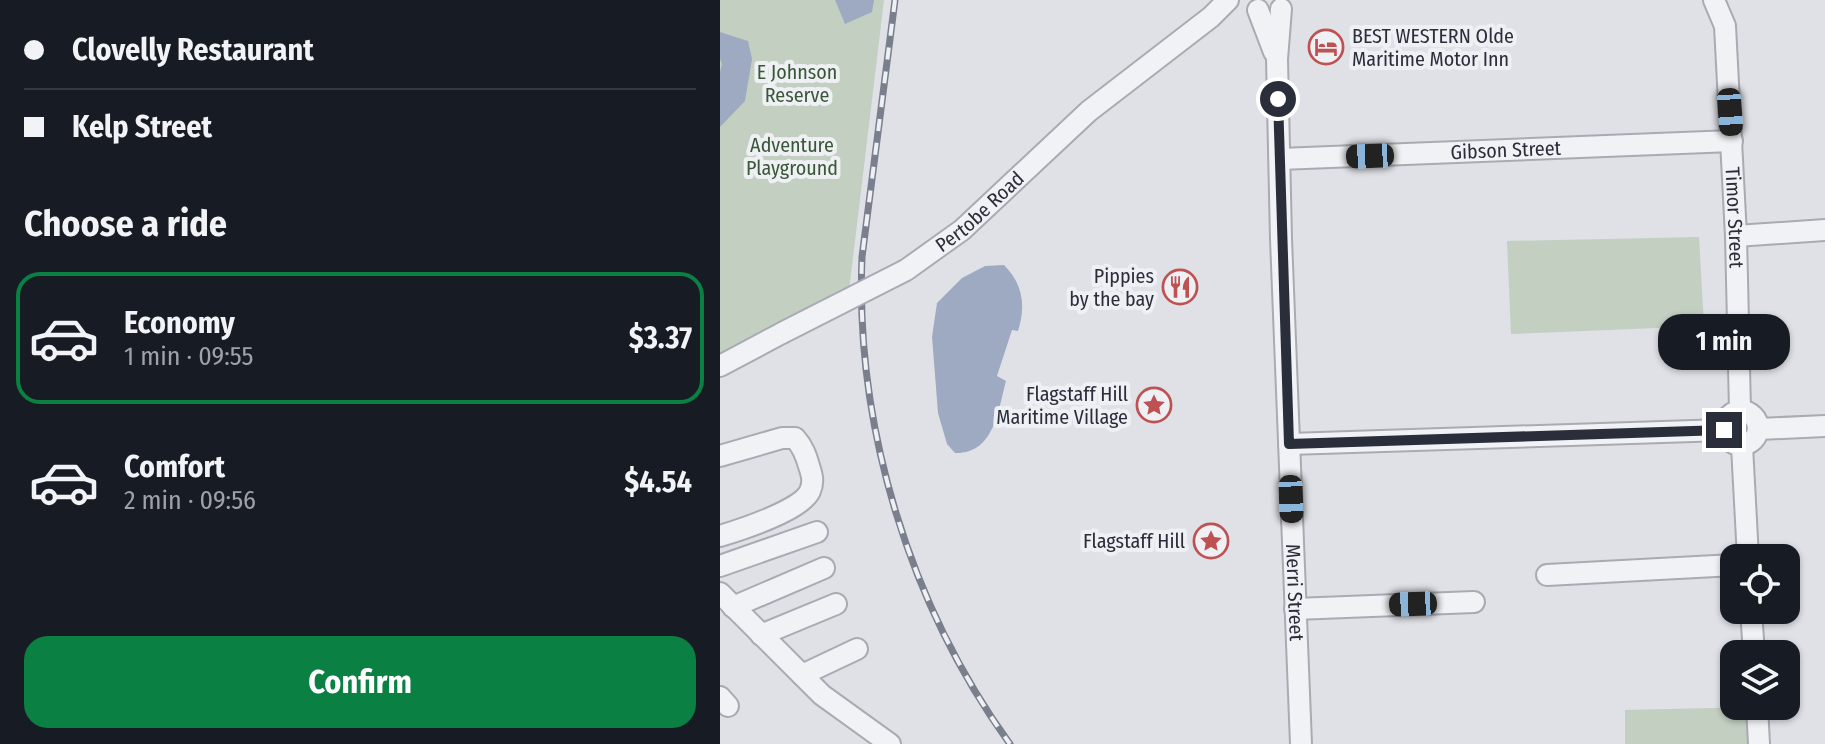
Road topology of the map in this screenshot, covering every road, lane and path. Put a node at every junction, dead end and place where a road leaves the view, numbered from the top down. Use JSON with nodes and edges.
{"nodes":[{"id":1,"x":1228,"y":0,"type":"edge"},
{"id":2,"x":1714,"y":0,"type":"edge"},
{"id":3,"x":1732,"y":0,"type":"edge"},
{"id":4,"x":1285,"y":4,"type":"edge"},
{"id":5,"x":1253,"y":6,"type":"edge"},
{"id":6,"x":1211,"y":17,"type":"junction"},
{"id":7,"x":1725,"y":26,"type":"junction"},
{"id":8,"x":1277,"y":59,"type":"junction"},
{"id":9,"x":1732,"y":141,"type":"junction"},
{"id":10,"x":1280,"y":159,"type":"junction"},
{"id":11,"x":1825,"y":230,"type":"edge"},
{"id":12,"x":1736,"y":236,"type":"junction"},
{"id":13,"x":720,"y":366,"type":"edge"},
{"id":14,"x":1740,"y":410,"type":"junction"},
{"id":15,"x":1825,"y":426,"type":"edge"},
{"id":16,"x":1759,"y":429,"type":"junction"},
{"id":17,"x":1724,"y":430,"type":"junction"},
{"id":18,"x":1289,"y":444,"type":"junction"},
{"id":19,"x":1742,"y":446,"type":"junction"},
{"id":20,"x":720,"y":456,"type":"edge"},
{"id":21,"x":817,"y":532,"type":"dead end"},
{"id":22,"x":720,"y":536,"type":"edge"},
{"id":23,"x":1747,"y":544,"type":"edge"},
{"id":24,"x":720,"y":566,"type":"edge"},
{"id":25,"x":1720,"y":566,"type":"edge"},
{"id":26,"x":824,"y":568,"type":"dead end"},
{"id":27,"x":1547,"y":575,"type":"dead end"},
{"id":28,"x":726,"y":600,"type":"edge"},
{"id":29,"x":1474,"y":602,"type":"dead end"},
{"id":30,"x":836,"y":604,"type":"dead end"},
{"id":31,"x":1295,"y":609,"type":"junction"},
{"id":32,"x":761,"y":635,"type":"junction"},
{"id":33,"x":857,"y":649,"type":"dead end"},
{"id":34,"x":802,"y":675,"type":"junction"},
{"id":35,"x":1758,"y":720,"type":"edge"},
{"id":36,"x":890,"y":744,"type":"edge"},
{"id":37,"x":1301,"y":744,"type":"edge"},
{"id":38,"x":1759,"y":744,"type":"edge"}],
"edges":[{"from":1,"to":6,"type":"street","name":"Pertobe Road"},
{"from":2,"to":7,"type":"street","name":"Timor Street"},
{"from":3,"to":7,"type":"street","name":"Timor Street"},
{"from":4,"to":5,"type":"street","name":"Pertobe Road"},
{"from":4,"to":8,"type":"street","name":"Merri Street"},
{"from":5,"to":6,"type":"street","name":"Pertobe Road"},
{"from":5,"to":8,"type":"street","name":"Merri Street"},
{"from":6,"to":13,"type":"street","name":"Pertobe Road","bridge":true},
{"from":7,"to":9,"type":"street","name":"Timor Street"},
{"from":8,"to":10,"type":"street","name":"Merri Street"},
{"from":9,"to":10,"type":"street","name":"Gibson Street"},
{"from":9,"to":12,"type":"street","name":"Timor Street"},
{"from":10,"to":18,"type":"street","name":"Merri Street"},
{"from":11,"to":12,"type":"street"},
{"from":12,"to":14,"type":"street","name":"Timor Street"},
{"from":14,"to":16,"type":"street"},
{"from":14,"to":17,"type":"street"},
{"from":15,"to":16,"type":"street"},
{"from":16,"to":19,"type":"street"},
{"from":17,"to":18,"type":"street"},
{"from":17,"to":19,"type":"street"},
{"from":18,"to":31,"type":"street","name":"Merri Street"},
{"from":19,"to":23,"type":"street"},
{"from":20,"to":22,"type":"street"},
{"from":21,"to":24,"type":"street"},
{"from":25,"to":27,"type":"street"},
{"from":26,"to":28,"type":"street"},
{"from":28,"to":32,"type":"street"},
{"from":29,"to":31,"type":"street"},
{"from":30,"to":32,"type":"street"},
{"from":31,"to":37,"type":"street","name":"Merri Street"},
{"from":32,"to":34,"type":"street"},
{"from":33,"to":34,"type":"street"},
{"from":34,"to":36,"type":"street"},
{"from":35,"to":38,"type":"street"}]}
